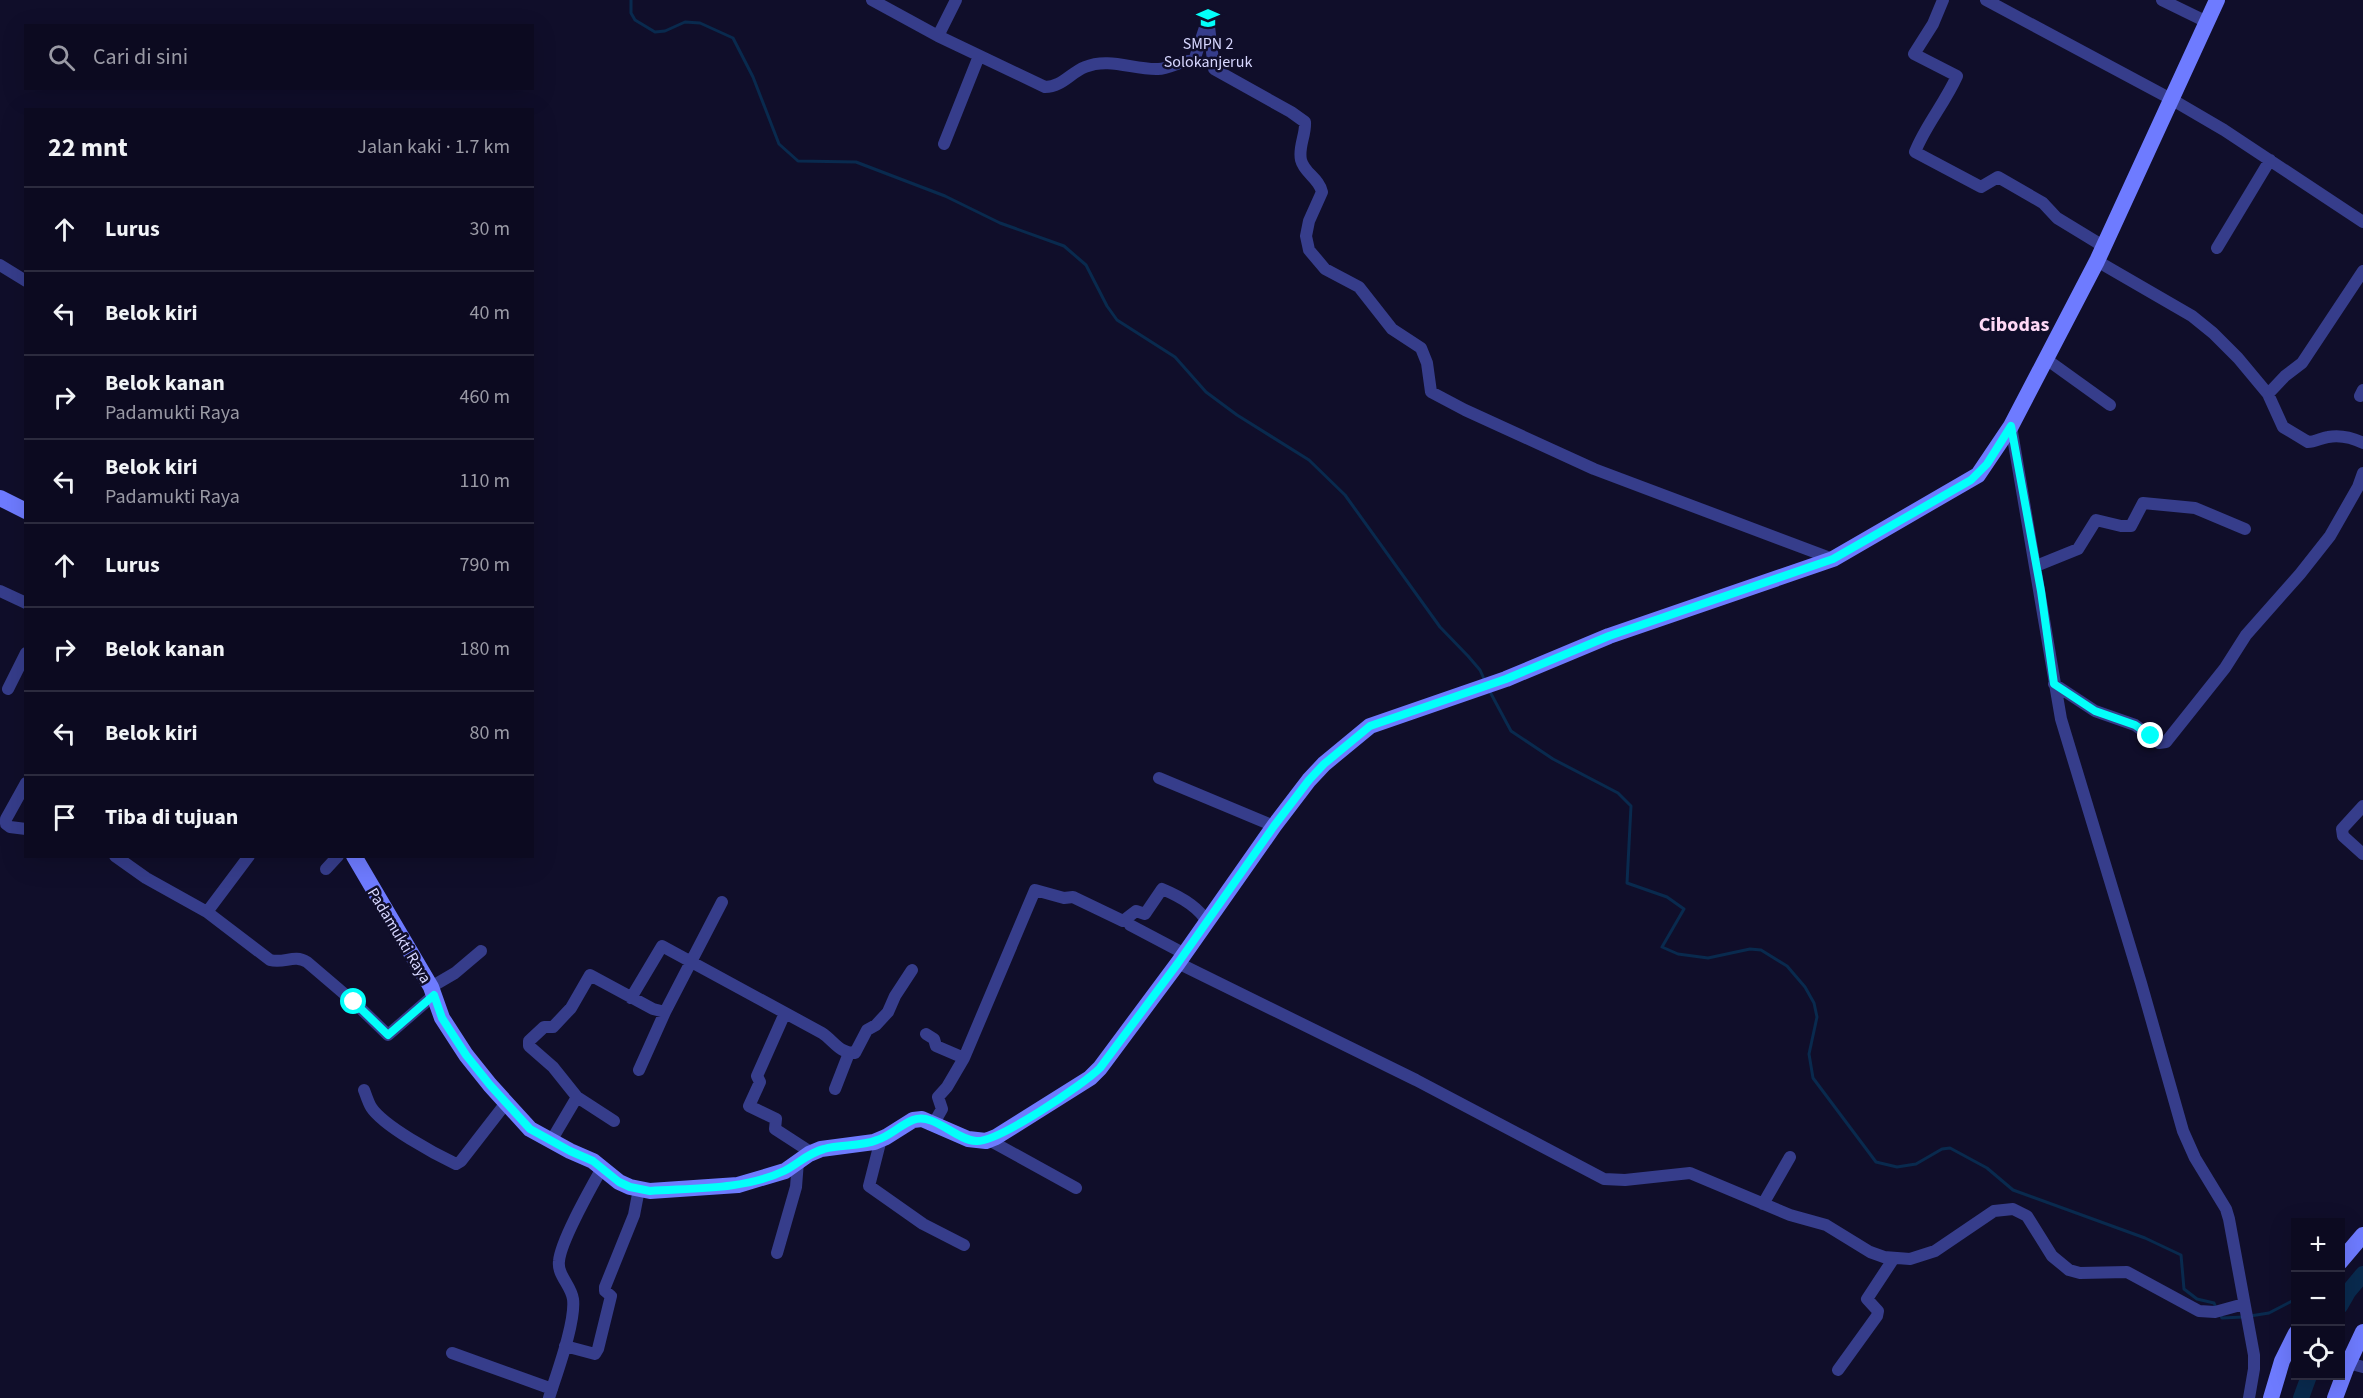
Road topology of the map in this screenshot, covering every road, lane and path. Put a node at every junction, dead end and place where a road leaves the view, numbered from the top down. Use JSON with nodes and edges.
{"nodes":[{"id":1,"x":872,"y":0,"type":"edge"},
{"id":2,"x":956,"y":0,"type":"edge"},
{"id":3,"x":1943,"y":0,"type":"edge"},
{"id":4,"x":1986,"y":0,"type":"edge"},
{"id":5,"x":2162,"y":0,"type":"edge"},
{"id":6,"x":2217,"y":0,"type":"edge"},
{"id":7,"x":2207,"y":22,"type":"junction"},
{"id":8,"x":938,"y":36,"type":"junction"},
{"id":9,"x":979,"y":56,"type":"junction"},
{"id":10,"x":2171,"y":99,"type":"junction"},
{"id":11,"x":944,"y":144,"type":"dead end"},
{"id":12,"x":2270,"y":160,"type":"junction"},
{"id":13,"x":2363,"y":222,"type":"edge"},
{"id":14,"x":2217,"y":248,"type":"dead end"},
{"id":15,"x":2100,"y":254,"type":"junction"},
{"id":16,"x":0,"y":265,"type":"edge"},
{"id":17,"x":2363,"y":271,"type":"edge"},
{"id":18,"x":24,"y":280,"type":"edge"},
{"id":19,"x":2046,"y":359,"type":"junction"},
{"id":20,"x":2268,"y":394,"type":"junction"},
{"id":21,"x":2110,"y":405,"type":"dead end"},
{"id":22,"x":2011,"y":426,"type":"junction"},
{"id":23,"x":2363,"y":443,"type":"edge"},
{"id":24,"x":2363,"y":473,"type":"edge"},
{"id":25,"x":0,"y":498,"type":"edge"},
{"id":26,"x":24,"y":510,"type":"edge"},
{"id":27,"x":2245,"y":529,"type":"dead end"},
{"id":28,"x":1833,"y":559,"type":"junction"},
{"id":29,"x":2036,"y":566,"type":"junction"},
{"id":30,"x":0,"y":591,"type":"edge"},
{"id":31,"x":24,"y":602,"type":"edge"},
{"id":32,"x":24,"y":656,"type":"edge"},
{"id":33,"x":2054,"y":684,"type":"junction"},
{"id":34,"x":8,"y":689,"type":"dead end"},
{"id":35,"x":1159,"y":778,"type":"dead end"},
{"id":36,"x":24,"y":787,"type":"edge"},
{"id":37,"x":2363,"y":806,"type":"edge"},
{"id":38,"x":3,"y":824,"type":"edge"},
{"id":39,"x":1274,"y":826,"type":"junction"},
{"id":40,"x":24,"y":829,"type":"edge"},
{"id":41,"x":2363,"y":854,"type":"edge"},
{"id":42,"x":118,"y":858,"type":"edge"},
{"id":43,"x":248,"y":858,"type":"edge"},
{"id":44,"x":336,"y":858,"type":"edge"},
{"id":45,"x":355,"y":858,"type":"edge"},
{"id":46,"x":326,"y":869,"type":"dead end"},
{"id":47,"x":722,"y":902,"type":"dead end"},
{"id":48,"x":207,"y":912,"type":"junction"},
{"id":49,"x":1207,"y":922,"type":"junction"},
{"id":50,"x":1130,"y":925,"type":"dead end"},
{"id":51,"x":481,"y":951,"type":"dead end"},
{"id":52,"x":1181,"y":959,"type":"junction"},
{"id":53,"x":692,"y":962,"type":"junction"},
{"id":54,"x":912,"y":970,"type":"dead end"},
{"id":55,"x":432,"y":991,"type":"junction"},
{"id":56,"x":632,"y":998,"type":"junction"},
{"id":57,"x":665,"y":1012,"type":"junction"},
{"id":58,"x":785,"y":1013,"type":"junction"},
{"id":59,"x":926,"y":1034,"type":"dead end"},
{"id":60,"x":849,"y":1053,"type":"junction"},
{"id":61,"x":964,"y":1058,"type":"junction"},
{"id":62,"x":639,"y":1070,"type":"dead end"},
{"id":63,"x":835,"y":1089,"type":"dead end"},
{"id":64,"x":364,"y":1090,"type":"dead end"},
{"id":65,"x":577,"y":1097,"type":"junction"},
{"id":66,"x":506,"y":1103,"type":"junction"},
{"id":67,"x":615,"y":1121,"type":"dead end"},
{"id":68,"x":934,"y":1123,"type":"junction"},
{"id":69,"x":881,"y":1139,"type":"junction"},
{"id":70,"x":988,"y":1140,"type":"junction"},
{"id":71,"x":551,"y":1142,"type":"junction"},
{"id":72,"x":805,"y":1157,"type":"junction"},
{"id":73,"x":1790,"y":1157,"type":"dead end"},
{"id":74,"x":602,"y":1168,"type":"junction"},
{"id":75,"x":1076,"y":1188,"type":"dead end"},
{"id":76,"x":639,"y":1189,"type":"junction"},
{"id":77,"x":1763,"y":1204,"type":"junction"},
{"id":78,"x":2363,"y":1235,"type":"edge"},
{"id":79,"x":964,"y":1245,"type":"dead end"},
{"id":80,"x":777,"y":1253,"type":"dead end"},
{"id":81,"x":2345,"y":1256,"type":"edge"},
{"id":82,"x":1894,"y":1258,"type":"junction"},
{"id":83,"x":2244,"y":1304,"type":"junction"},
{"id":84,"x":2363,"y":1332,"type":"edge"},
{"id":85,"x":566,"y":1346,"type":"junction"},
{"id":86,"x":2291,"y":1348,"type":"edge"},
{"id":87,"x":452,"y":1353,"type":"dead end"},
{"id":88,"x":2348,"y":1365,"type":"edge"},
{"id":89,"x":1838,"y":1370,"type":"dead end"},
{"id":90,"x":550,"y":1394,"type":"edge"},
{"id":91,"x":2249,"y":1398,"type":"edge"},
{"id":92,"x":2271,"y":1398,"type":"edge"},
{"id":93,"x":2335,"y":1398,"type":"edge"}],
"edges":[{"from":1,"to":8,"type":"street"},
{"from":2,"to":8,"type":"street"},
{"from":3,"to":15,"type":"street"},
{"from":4,"to":10,"type":"street"},
{"from":5,"to":7,"type":"street"},
{"from":6,"to":7,"type":"street"},
{"from":7,"to":10,"type":"street"},
{"from":8,"to":9,"type":"street"},
{"from":9,"to":11,"type":"street"},
{"from":9,"to":28,"type":"street"},
{"from":10,"to":12,"type":"street"},
{"from":10,"to":15,"type":"street"},
{"from":12,"to":13,"type":"street"},
{"from":12,"to":14,"type":"street"},
{"from":15,"to":19,"type":"street"},
{"from":15,"to":20,"type":"street"},
{"from":16,"to":18,"type":"street"},
{"from":17,"to":20,"type":"street"},
{"from":19,"to":21,"type":"street"},
{"from":19,"to":22,"type":"street"},
{"from":20,"to":23,"type":"street"},
{"from":22,"to":28,"type":"street"},
{"from":22,"to":29,"type":"street"},
{"from":24,"to":33,"type":"street"},
{"from":25,"to":26,"type":"street"},
{"from":27,"to":29,"type":"street"},
{"from":28,"to":39,"type":"street"},
{"from":29,"to":33,"type":"street"},
{"from":30,"to":31,"type":"street"},
{"from":32,"to":34,"type":"street"},
{"from":33,"to":83,"type":"street"},
{"from":35,"to":39,"type":"street"},
{"from":36,"to":38,"type":"street"},
{"from":37,"to":41,"type":"street"},
{"from":38,"to":40,"type":"street"},
{"from":39,"to":49,"type":"street"},
{"from":42,"to":48,"type":"street"},
{"from":43,"to":48,"type":"street"},
{"from":44,"to":46,"type":"street"},
{"from":45,"to":55,"type":"street","name":"Padamukti Raya"},
{"from":47,"to":53,"type":"street"},
{"from":48,"to":55,"type":"street"},
{"from":49,"to":52,"type":"street"},
{"from":49,"to":61,"type":"street"},
{"from":50,"to":52,"type":"street"},
{"from":51,"to":55,"type":"street"},
{"from":52,"to":70,"type":"street"},
{"from":52,"to":77,"type":"street"},
{"from":53,"to":56,"type":"street"},
{"from":53,"to":57,"type":"street"},
{"from":53,"to":58,"type":"street"},
{"from":54,"to":60,"type":"street"},
{"from":55,"to":66,"type":"street","name":"Padamukti Raya"},
{"from":56,"to":57,"type":"street"},
{"from":56,"to":65,"type":"street"},
{"from":57,"to":62,"type":"street"},
{"from":58,"to":60,"type":"street"},
{"from":58,"to":72,"type":"street"},
{"from":59,"to":61,"type":"street"},
{"from":60,"to":63,"type":"street"},
{"from":61,"to":68,"type":"street"},
{"from":64,"to":66,"type":"street"},
{"from":65,"to":67,"type":"street"},
{"from":65,"to":71,"type":"street"},
{"from":66,"to":71,"type":"street","name":"Padamukti Raya"},
{"from":68,"to":69,"type":"street","name":"Padamukti Raya"},
{"from":68,"to":70,"type":"street","name":"Padamukti Raya"},
{"from":69,"to":72,"type":"street","name":"Padamukti Raya"},
{"from":69,"to":79,"type":"street"},
{"from":70,"to":75,"type":"street"},
{"from":71,"to":74,"type":"street","name":"Padamukti Raya"},
{"from":72,"to":76,"type":"street","name":"Padamukti Raya"},
{"from":72,"to":80,"type":"street"},
{"from":73,"to":77,"type":"street"},
{"from":74,"to":76,"type":"street","name":"Padamukti Raya"},
{"from":74,"to":85,"type":"street"},
{"from":76,"to":85,"type":"street"},
{"from":77,"to":82,"type":"street"},
{"from":78,"to":81,"type":"street"},
{"from":82,"to":83,"type":"street"},
{"from":82,"to":89,"type":"street"},
{"from":83,"to":91,"type":"street"},
{"from":84,"to":88,"type":"street"},
{"from":85,"to":90,"type":"street"},
{"from":86,"to":92,"type":"street"},
{"from":87,"to":90,"type":"street"},
{"from":88,"to":93,"type":"street"}]}
